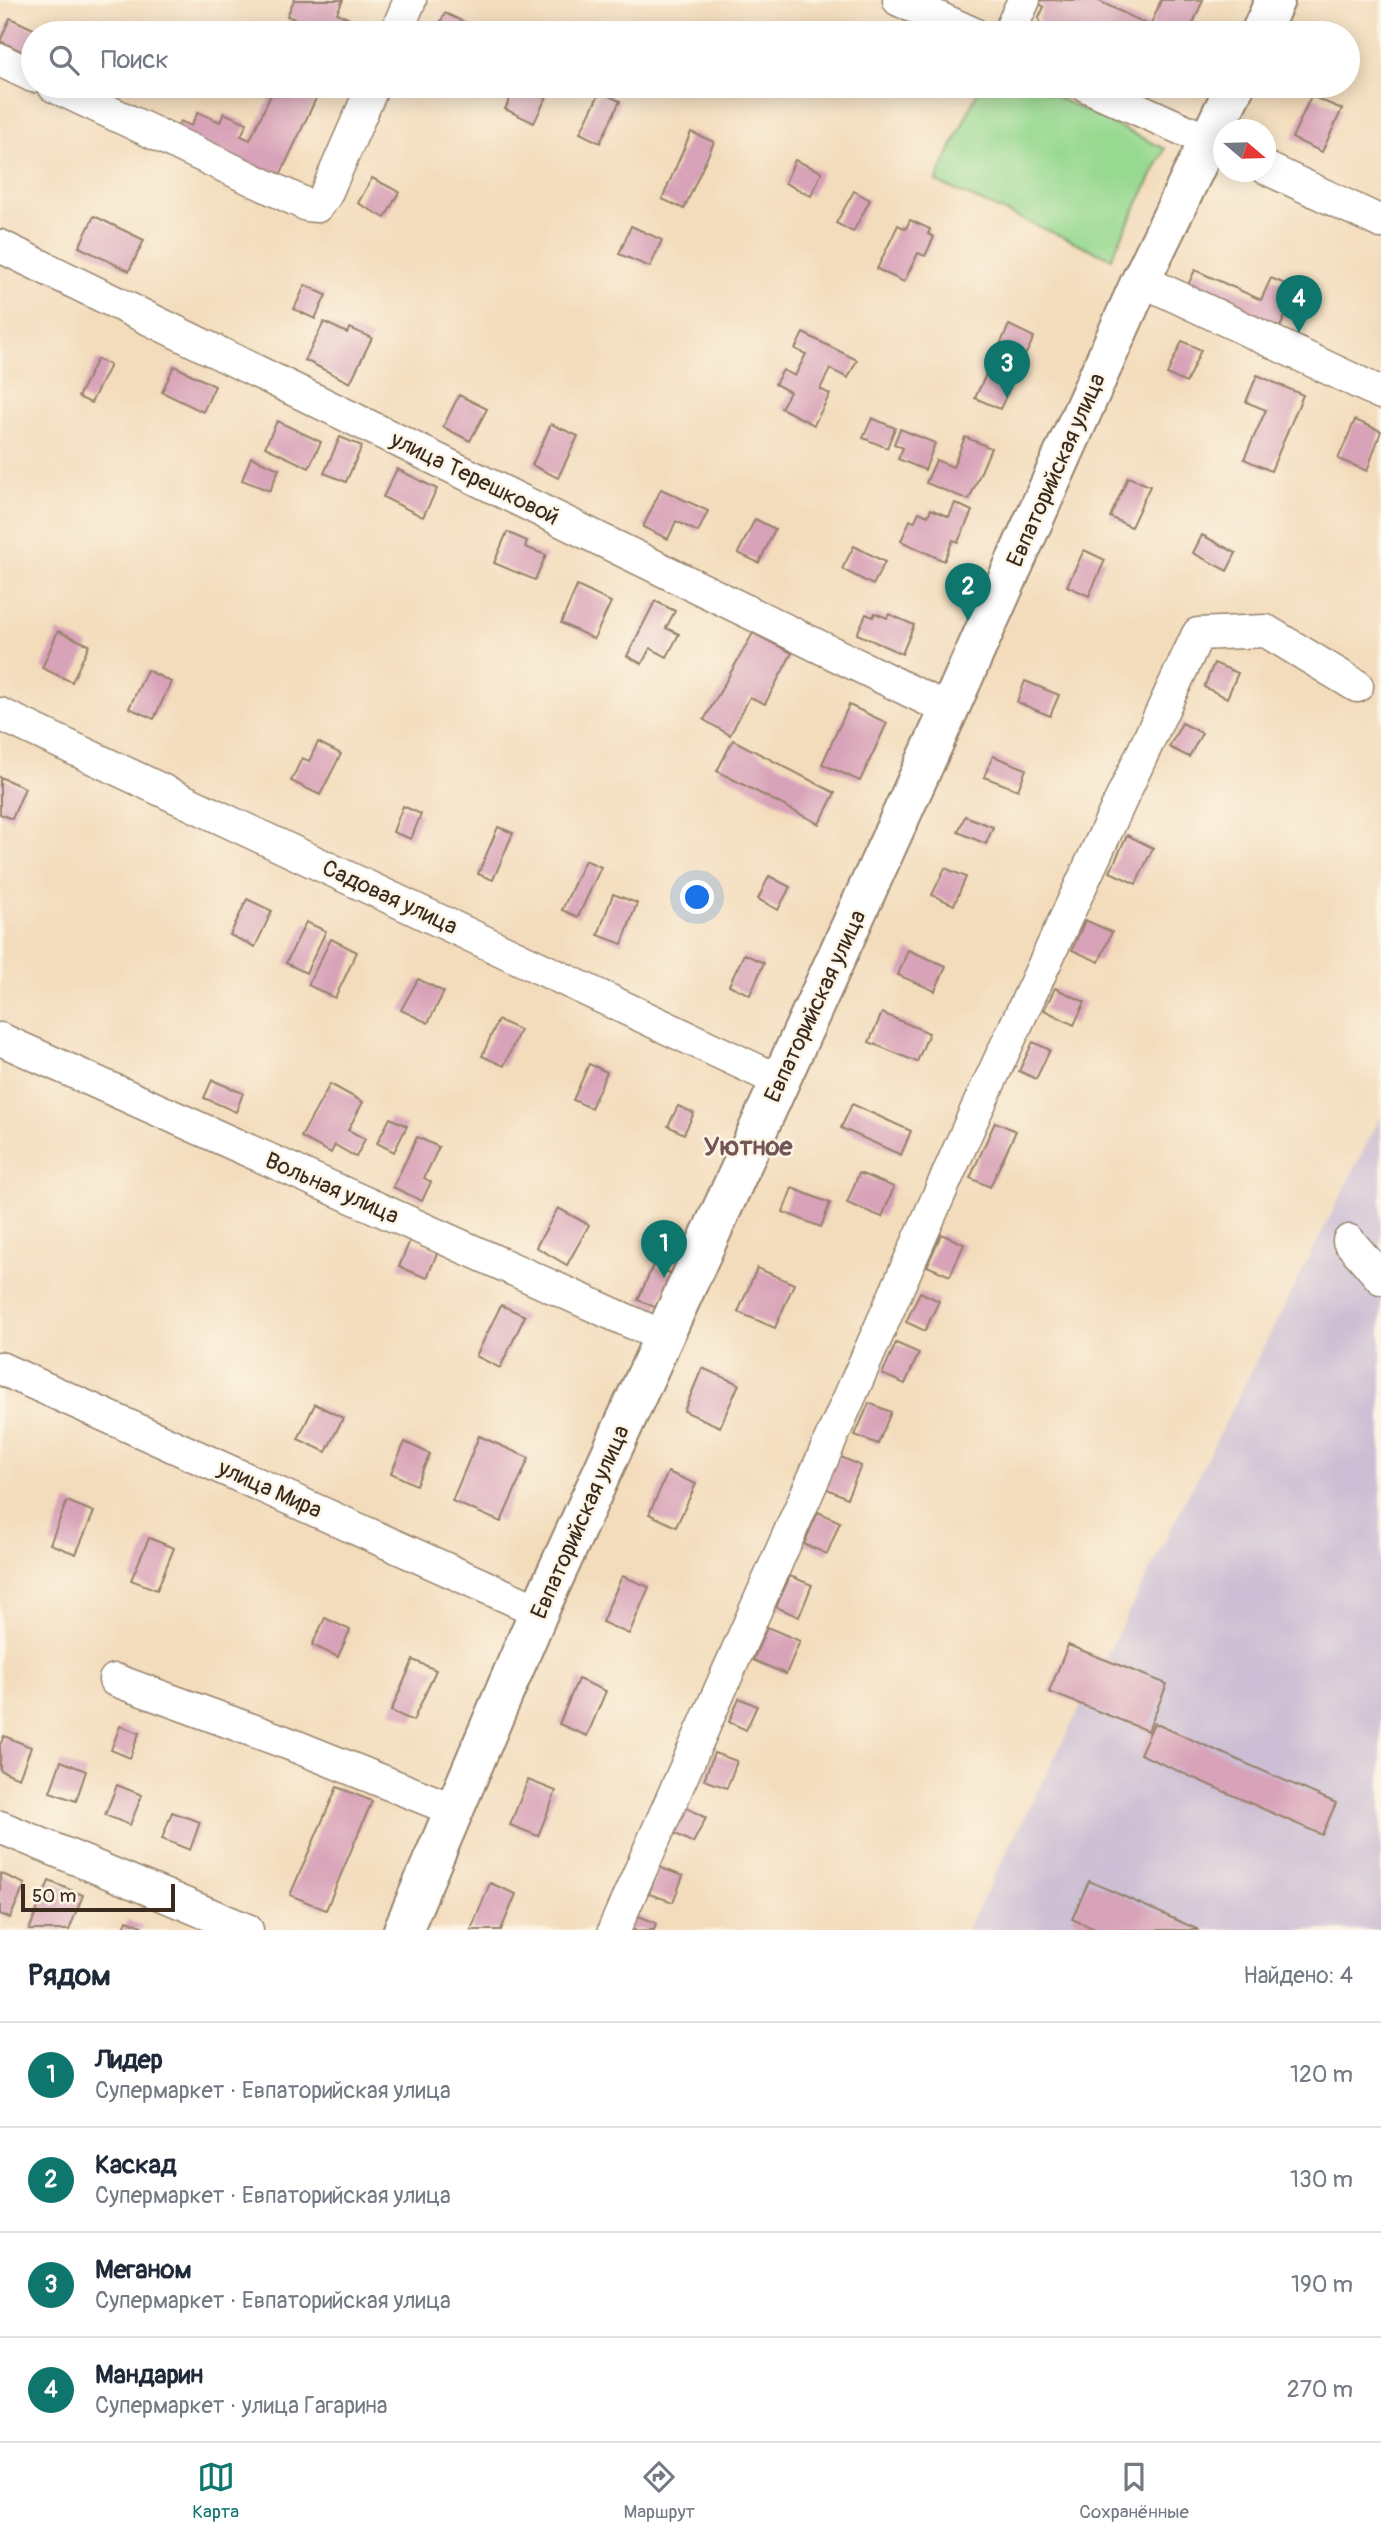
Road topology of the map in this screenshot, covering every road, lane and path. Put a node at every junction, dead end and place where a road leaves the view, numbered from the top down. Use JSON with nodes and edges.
{"nodes":[{"id":1,"x":410,"y":0,"type":"edge"},
{"id":2,"x":899,"y":0,"type":"edge"},
{"id":3,"x":1024,"y":0,"type":"edge"},
{"id":4,"x":1275,"y":0,"type":"edge"},
{"id":5,"x":401,"y":21,"type":"edge"},
{"id":6,"x":945,"y":21,"type":"edge"},
{"id":7,"x":1014,"y":21,"type":"edge"},
{"id":8,"x":1265,"y":21,"type":"edge"},
{"id":9,"x":0,"y":60,"type":"edge"},
{"id":10,"x":21,"y":70,"type":"edge"},
{"id":11,"x":80,"y":98,"type":"edge"},
{"id":12,"x":368,"y":98,"type":"edge"},
{"id":13,"x":1113,"y":98,"type":"edge"},
{"id":14,"x":1232,"y":98,"type":"edge"},
{"id":15,"x":1225,"y":119,"type":"edge"},
{"id":16,"x":1213,"y":143,"type":"edge"},
{"id":17,"x":1213,"y":152,"type":"edge"},
{"id":18,"x":1276,"y":173,"type":"edge"},
{"id":19,"x":1381,"y":222,"type":"edge"},
{"id":20,"x":0,"y":246,"type":"edge"},
{"id":21,"x":1141,"y":280,"type":"junction"},
{"id":22,"x":1381,"y":393,"type":"edge"},
{"id":23,"x":1357,"y":686,"type":"dead end"},
{"id":24,"x":950,"y":710,"type":"junction"},
{"id":25,"x":0,"y":714,"type":"edge"},
{"id":26,"x":0,"y":1039,"type":"edge"},
{"id":27,"x":780,"y":1081,"type":"junction"},
{"id":28,"x":1349,"y":1241,"type":"dead end"},
{"id":29,"x":1381,"y":1278,"type":"edge"},
{"id":30,"x":664,"y":1337,"type":"junction"},
{"id":31,"x":0,"y":1368,"type":"edge"},
{"id":32,"x":539,"y":1611,"type":"junction"},
{"id":33,"x":115,"y":1680,"type":"dead end"},
{"id":34,"x":454,"y":1810,"type":"junction"},
{"id":35,"x":0,"y":1827,"type":"edge"},
{"id":36,"x":247,"y":1930,"type":"edge"},
{"id":37,"x":403,"y":1930,"type":"edge"},
{"id":38,"x":614,"y":1930,"type":"edge"}],
"edges":[{"from":1,"to":5,"type":"street"},
{"from":2,"to":6,"type":"street"},
{"from":3,"to":7,"type":"street"},
{"from":4,"to":8,"type":"main road"},
{"from":9,"to":10,"type":"street"},
{"from":11,"to":12,"type":"street"},
{"from":13,"to":16,"type":"street"},
{"from":14,"to":15,"type":"main road","name":"Евпаторийская улица"},
{"from":17,"to":21,"type":"main road","name":"Евпаторийская улица"},
{"from":18,"to":19,"type":"street"},
{"from":20,"to":24,"type":"street","name":"улица Терешковой"},
{"from":21,"to":22,"type":"street"},
{"from":21,"to":24,"type":"main road","name":"Евпаторийская улица"},
{"from":23,"to":38,"type":"street"},
{"from":24,"to":27,"type":"main road","name":"Евпаторийская улица"},
{"from":25,"to":27,"type":"street","name":"Садовая улица"},
{"from":26,"to":30,"type":"street","name":"Вольная улица"},
{"from":27,"to":30,"type":"main road","name":"Евпаторийская улица"},
{"from":28,"to":29,"type":"street"},
{"from":30,"to":32,"type":"main road","name":"Евпаторийская улица"},
{"from":31,"to":32,"type":"street","name":"улица Мира"},
{"from":32,"to":34,"type":"main road","name":"Евпаторийская улица"},
{"from":33,"to":34,"type":"street"},
{"from":34,"to":37,"type":"main road","name":"Евпаторийская улица"},
{"from":35,"to":36,"type":"street"}]}
